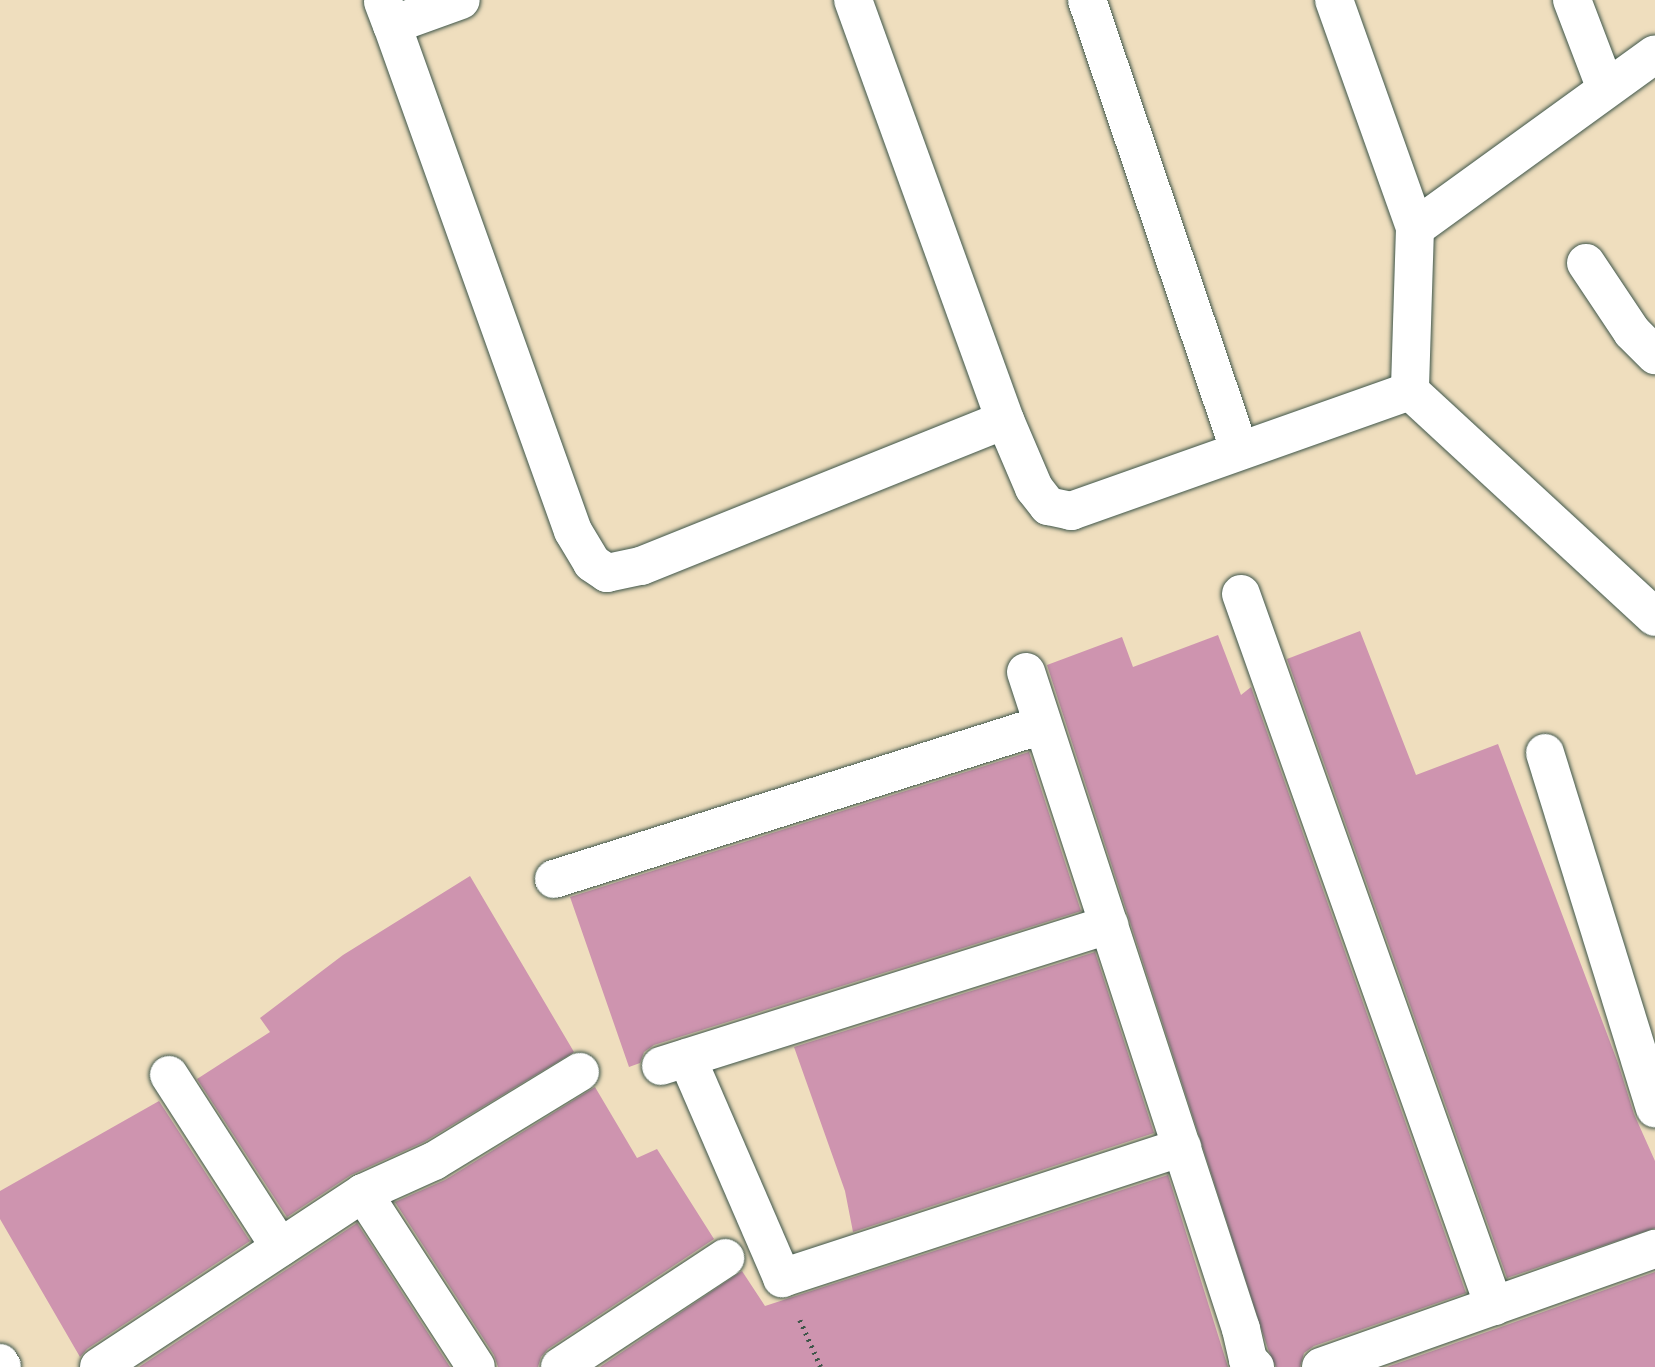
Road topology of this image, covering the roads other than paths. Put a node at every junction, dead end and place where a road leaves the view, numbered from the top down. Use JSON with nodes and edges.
{"nodes":[{"id":1,"x":461,"y":0,"type":"edge"},
{"id":2,"x":853,"y":0,"type":"edge"},
{"id":3,"x":1087,"y":0,"type":"edge"},
{"id":4,"x":1335,"y":0,"type":"edge"},
{"id":5,"x":1572,"y":0,"type":"edge"},
{"id":6,"x":387,"y":12,"type":"edge"},
{"id":7,"x":1655,"y":54,"type":"edge"},
{"id":8,"x":1606,"y":89,"type":"junction"},
{"id":9,"x":1415,"y":228,"type":"junction"},
{"id":10,"x":1586,"y":263,"type":"dead end"},
{"id":11,"x":1655,"y":355,"type":"edge"},
{"id":12,"x":1410,"y":391,"type":"junction"},
{"id":13,"x":1005,"y":420,"type":"junction"},
{"id":14,"x":1240,"y":451,"type":"junction"},
{"id":15,"x":1241,"y":594,"type":"dead end"},
{"id":16,"x":1655,"y":617,"type":"edge"},
{"id":17,"x":1026,"y":673,"type":"dead end"},
{"id":18,"x":1042,"y":725,"type":"junction"},
{"id":19,"x":1545,"y":753,"type":"dead end"},
{"id":20,"x":554,"y":879,"type":"dead end"},
{"id":21,"x":1109,"y":925,"type":"junction"},
{"id":22,"x":580,"y":1072,"type":"dead end"},
{"id":23,"x":169,"y":1075,"type":"dead end"},
{"id":24,"x":1655,"y":1108,"type":"edge"},
{"id":25,"x":1182,"y":1147,"type":"junction"},
{"id":26,"x":363,"y":1193,"type":"junction"},
{"id":27,"x":280,"y":1247,"type":"junction"},
{"id":28,"x":1655,"y":1249,"type":"edge"},
{"id":29,"x":725,"y":1258,"type":"dead end"},
{"id":30,"x":1494,"y":1306,"type":"junction"},
{"id":31,"x":99,"y":1367,"type":"edge"},
{"id":32,"x":476,"y":1367,"type":"edge"},
{"id":33,"x":560,"y":1367,"type":"edge"},
{"id":34,"x":1255,"y":1367,"type":"edge"},
{"id":35,"x":1321,"y":1367,"type":"edge"}],
"edges":[{"from":1,"to":6,"type":"street"},
{"from":2,"to":13,"type":"street"},
{"from":3,"to":14,"type":"street"},
{"from":4,"to":9,"type":"street"},
{"from":5,"to":8,"type":"street"},
{"from":6,"to":13,"type":"street"},
{"from":7,"to":8,"type":"street"},
{"from":8,"to":9,"type":"street"},
{"from":9,"to":12,"type":"street"},
{"from":10,"to":11,"type":"street"},
{"from":12,"to":14,"type":"street"},
{"from":12,"to":16,"type":"street"},
{"from":13,"to":14,"type":"street"},
{"from":15,"to":30,"type":"street"},
{"from":17,"to":18,"type":"street"},
{"from":18,"to":20,"type":"street"},
{"from":18,"to":21,"type":"street"},
{"from":19,"to":24,"type":"street"},
{"from":21,"to":25,"type":"street"},
{"from":21,"to":25,"type":"street"},
{"from":22,"to":26,"type":"street"},
{"from":23,"to":27,"type":"street"},
{"from":25,"to":34,"type":"street"},
{"from":26,"to":27,"type":"street"},
{"from":26,"to":32,"type":"street"},
{"from":27,"to":31,"type":"street"},
{"from":28,"to":30,"type":"street"},
{"from":29,"to":33,"type":"street"},
{"from":30,"to":35,"type":"street"}]}
